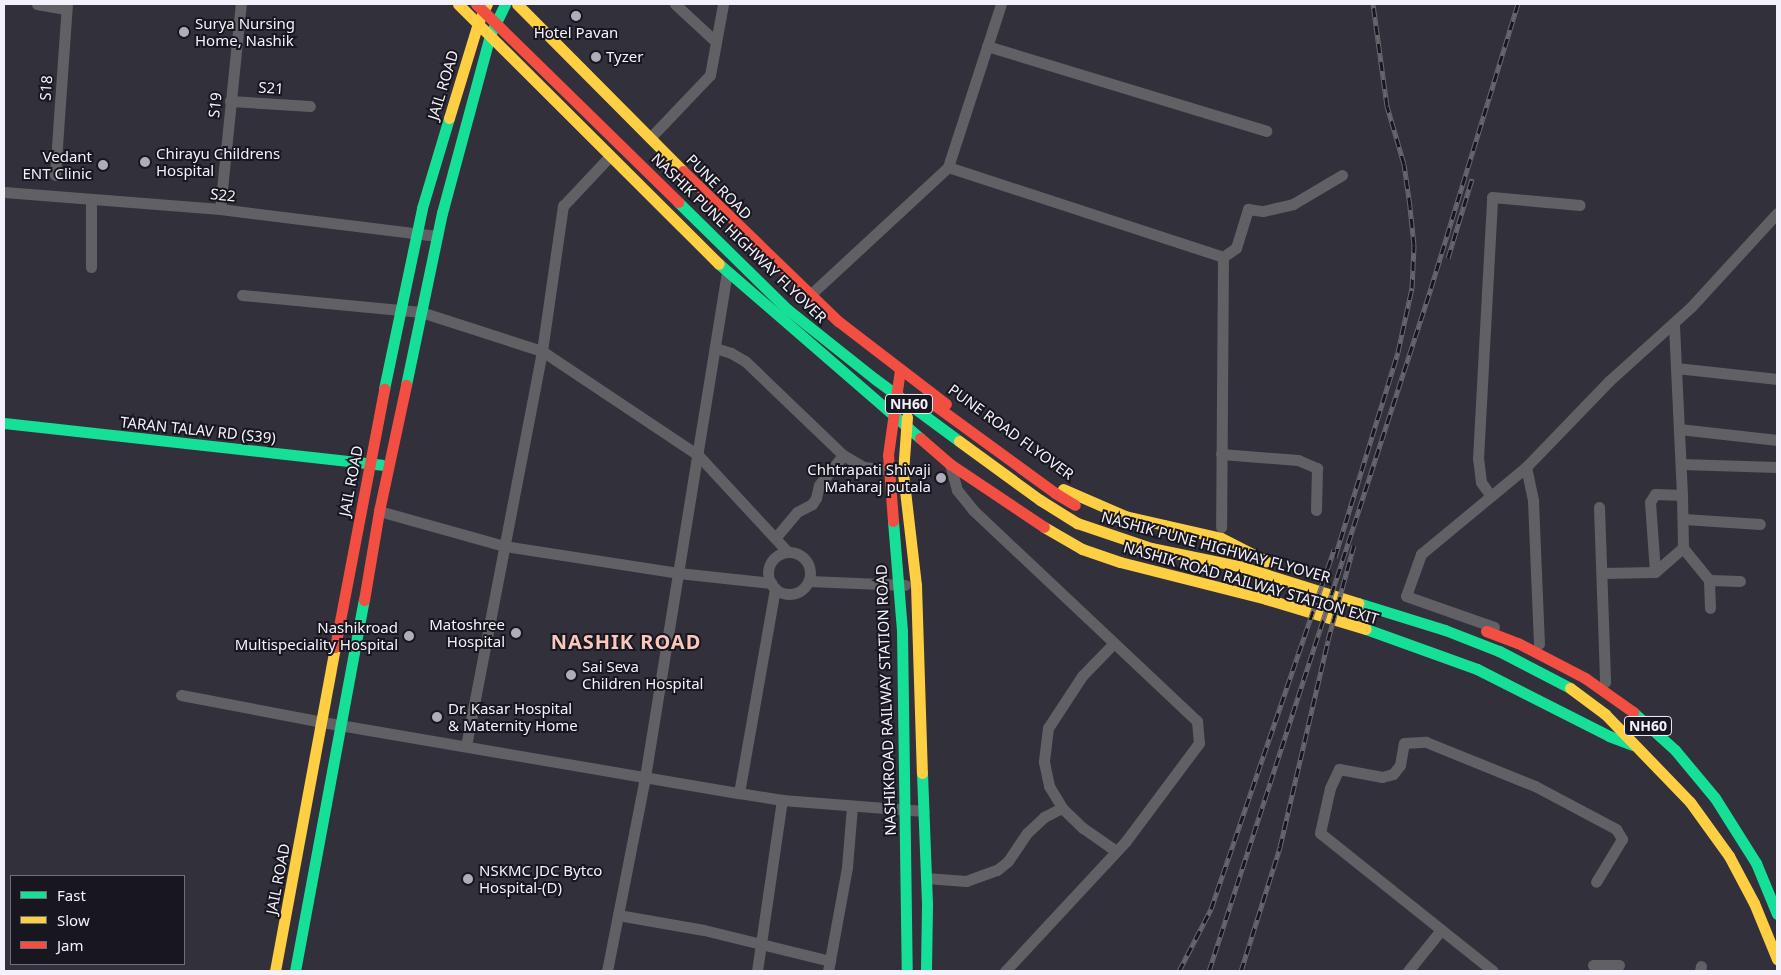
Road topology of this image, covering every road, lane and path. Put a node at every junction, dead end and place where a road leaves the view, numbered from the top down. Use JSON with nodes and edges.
{"nodes":[{"id":1,"x":37,"y":4,"type":"edge"},
{"id":2,"x":241,"y":4,"type":"edge"},
{"id":3,"x":458,"y":4,"type":"edge"},
{"id":4,"x":476,"y":4,"type":"edge"},
{"id":5,"x":487,"y":4,"type":"edge"},
{"id":6,"x":497,"y":4,"type":"edge"},
{"id":7,"x":505,"y":4,"type":"edge"},
{"id":8,"x":517,"y":4,"type":"edge"},
{"id":9,"x":675,"y":4,"type":"edge"},
{"id":10,"x":723,"y":4,"type":"edge"},
{"id":11,"x":1001,"y":4,"type":"edge"},
{"id":12,"x":67,"y":6,"type":"edge"},
{"id":13,"x":509,"y":16,"type":"dead end"},
{"id":14,"x":478,"y":23,"type":"junction"},
{"id":15,"x":490,"y":35,"type":"junction"},
{"id":16,"x":716,"y":42,"type":"junction"},
{"id":17,"x":987,"y":46,"type":"junction"},
{"id":18,"x":230,"y":101,"type":"junction"},
{"id":19,"x":310,"y":106,"type":"dead end"},
{"id":20,"x":625,"y":130,"type":"dead end"},
{"id":21,"x":1266,"y":131,"type":"dead end"},
{"id":22,"x":650,"y":138,"type":"junction"},
{"id":23,"x":610,"y":156,"type":"junction"},
{"id":24,"x":948,"y":167,"type":"junction"},
{"id":25,"x":55,"y":175,"type":"dead end"},
{"id":26,"x":1342,"y":175,"type":"dead end"},
{"id":27,"x":4,"y":192,"type":"edge"},
{"id":28,"x":91,"y":199,"type":"junction"},
{"id":29,"x":1580,"y":205,"type":"dead end"},
{"id":30,"x":220,"y":209,"type":"junction"},
{"id":31,"x":1777,"y":213,"type":"edge"},
{"id":32,"x":716,"y":220,"type":"dead end"},
{"id":33,"x":417,"y":233,"type":"junction"},
{"id":34,"x":438,"y":236,"type":"junction"},
{"id":35,"x":1223,"y":257,"type":"junction"},
{"id":36,"x":91,"y":267,"type":"dead end"},
{"id":37,"x":727,"y":272,"type":"junction"},
{"id":38,"x":242,"y":295,"type":"dead end"},
{"id":39,"x":810,"y":295,"type":"junction"},
{"id":40,"x":402,"y":309,"type":"junction"},
{"id":41,"x":809,"y":309,"type":"dead end"},
{"id":42,"x":421,"y":312,"type":"junction"},
{"id":43,"x":1674,"y":323,"type":"junction"},
{"id":44,"x":715,"y":348,"type":"junction"},
{"id":45,"x":542,"y":351,"type":"junction"},
{"id":46,"x":1676,"y":368,"type":"junction"},
{"id":47,"x":900,"y":370,"type":"junction"},
{"id":48,"x":913,"y":378,"type":"junction"},
{"id":49,"x":1777,"y":378,"type":"edge"},
{"id":50,"x":893,"y":415,"type":"junction"},
{"id":51,"x":4,"y":424,"type":"edge"},
{"id":52,"x":906,"y":425,"type":"junction"},
{"id":53,"x":1679,"y":429,"type":"junction"},
{"id":54,"x":1777,"y":440,"type":"edge"},
{"id":55,"x":1221,"y":454,"type":"junction"},
{"id":56,"x":698,"y":455,"type":"junction"},
{"id":57,"x":843,"y":455,"type":"junction"},
{"id":58,"x":369,"y":463,"type":"junction"},
{"id":59,"x":950,"y":464,"type":"junction"},
{"id":60,"x":1681,"y":464,"type":"junction"},
{"id":61,"x":389,"y":465,"type":"junction"},
{"id":62,"x":1526,"y":467,"type":"junction"},
{"id":63,"x":1777,"y":467,"type":"edge"},
{"id":64,"x":889,"y":470,"type":"junction"},
{"id":65,"x":1682,"y":494,"type":"junction"},
{"id":66,"x":1491,"y":496,"type":"junction"},
{"id":67,"x":1599,"y":507,"type":"dead end"},
{"id":68,"x":1316,"y":510,"type":"dead end"},
{"id":69,"x":379,"y":511,"type":"junction"},
{"id":70,"x":1684,"y":519,"type":"junction"},
{"id":71,"x":1760,"y":524,"type":"dead end"},
{"id":72,"x":1221,"y":533,"type":"junction"},
{"id":73,"x":776,"y":537,"type":"junction"},
{"id":74,"x":504,"y":546,"type":"junction"},
{"id":75,"x":1683,"y":548,"type":"junction"},
{"id":76,"x":787,"y":551,"type":"junction"},
{"id":77,"x":1271,"y":562,"type":"joint"},
{"id":78,"x":1655,"y":572,"type":"junction"},
{"id":79,"x":678,"y":573,"type":"junction"},
{"id":80,"x":1602,"y":573,"type":"junction"},
{"id":81,"x":1709,"y":580,"type":"junction"},
{"id":82,"x":809,"y":581,"type":"junction"},
{"id":83,"x":1740,"y":581,"type":"dead end"},
{"id":84,"x":900,"y":585,"type":"junction"},
{"id":85,"x":916,"y":585,"type":"junction"},
{"id":86,"x":773,"y":586,"type":"junction"},
{"id":87,"x":1390,"y":599,"type":"dead end"},
{"id":88,"x":1710,"y":608,"type":"dead end"},
{"id":89,"x":1114,"y":643,"type":"junction"},
{"id":90,"x":1539,"y":644,"type":"junction"},
{"id":91,"x":1606,"y":682,"type":"junction"},
{"id":92,"x":181,"y":695,"type":"dead end"},
{"id":93,"x":322,"y":722,"type":"junction"},
{"id":94,"x":342,"y":725,"type":"junction"},
{"id":95,"x":466,"y":746,"type":"junction"},
{"id":96,"x":1636,"y":747,"type":"junction"},
{"id":97,"x":645,"y":777,"type":"junction"},
{"id":98,"x":740,"y":793,"type":"junction"},
{"id":99,"x":782,"y":800,"type":"junction"},
{"id":100,"x":852,"y":806,"type":"junction"},
{"id":101,"x":1062,"y":808,"type":"junction"},
{"id":102,"x":905,"y":809,"type":"junction"},
{"id":103,"x":924,"y":811,"type":"junction"},
{"id":104,"x":1116,"y":851,"type":"junction"},
{"id":105,"x":926,"y":878,"type":"junction"},
{"id":106,"x":1596,"y":882,"type":"dead end"},
{"id":107,"x":1777,"y":886,"type":"edge"},
{"id":108,"x":1777,"y":914,"type":"edge"},
{"id":109,"x":618,"y":915,"type":"junction"},
{"id":110,"x":1440,"y":930,"type":"junction"},
{"id":111,"x":762,"y":946,"type":"junction"},
{"id":112,"x":1777,"y":959,"type":"edge"},
{"id":113,"x":1593,"y":965,"type":"edge"},
{"id":114,"x":1619,"y":965,"type":"dead end"},
{"id":115,"x":829,"y":966,"type":"edge"},
{"id":116,"x":275,"y":971,"type":"edge"},
{"id":117,"x":295,"y":971,"type":"edge"},
{"id":118,"x":607,"y":971,"type":"edge"},
{"id":119,"x":757,"y":971,"type":"edge"},
{"id":120,"x":907,"y":971,"type":"edge"},
{"id":121,"x":926,"y":971,"type":"edge"},
{"id":122,"x":1005,"y":971,"type":"edge"},
{"id":123,"x":1408,"y":971,"type":"edge"},
{"id":124,"x":1493,"y":971,"type":"edge"}],
"edges":[{"from":1,"to":12,"type":"street"},
{"from":2,"to":18,"type":"street","name":"S19"},
{"from":3,"to":14,"type":"main road","name":"NASHIK ROAD RAILWAY STATION EXIT"},
{"from":4,"to":96,"type":"main road","name":"NASHIK PUNE HIGHWAY FLYOVER","number":"NH60"},
{"from":5,"to":14,"type":"main road","name":"JAIL ROAD"},
{"from":6,"to":13,"type":"main road"},
{"from":7,"to":15,"type":"main road","name":"JAIL ROAD"},
{"from":8,"to":22,"type":"main road","name":"PUNE ROAD"},
{"from":9,"to":16,"type":"street"},
{"from":10,"to":16,"type":"street"},
{"from":11,"to":17,"type":"street"},
{"from":12,"to":25,"type":"street","name":"S18"},
{"from":14,"to":15,"type":"main road","name":"NASHIK ROAD RAILWAY STATION EXIT"},
{"from":14,"to":33,"type":"main road","name":"JAIL ROAD"},
{"from":15,"to":23,"type":"main road","name":"NASHIK ROAD RAILWAY STATION EXIT"},
{"from":15,"to":34,"type":"main road","name":"JAIL ROAD"},
{"from":16,"to":22,"type":"street"},
{"from":17,"to":21,"type":"street"},
{"from":17,"to":24,"type":"street"},
{"from":18,"to":19,"type":"street","name":"S21"},
{"from":18,"to":30,"type":"street","name":"S19"},
{"from":20,"to":32,"type":"main road","name":"NASHIK PUNE HIGHWAY FLYOVER"},
{"from":22,"to":39,"type":"main road","name":"PUNE ROAD"},
{"from":23,"to":37,"type":"main road","name":"NASHIK ROAD RAILWAY STATION EXIT"},
{"from":23,"to":45,"type":"street"},
{"from":24,"to":35,"type":"street"},
{"from":24,"to":39,"type":"street"},
{"from":26,"to":35,"type":"street"},
{"from":27,"to":28,"type":"street","name":"S22"},
{"from":28,"to":30,"type":"street","name":"S22"},
{"from":28,"to":36,"type":"street"},
{"from":29,"to":66,"type":"street"},
{"from":30,"to":33,"type":"street","name":"S22"},
{"from":31,"to":43,"type":"street"},
{"from":33,"to":34,"type":"street","name":"S22"},
{"from":33,"to":40,"type":"main road","name":"JAIL ROAD"},
{"from":34,"to":42,"type":"main road","name":"JAIL ROAD"},
{"from":35,"to":55,"type":"street"},
{"from":37,"to":44,"type":"street"},
{"from":37,"to":50,"type":"main road","name":"NASHIK ROAD RAILWAY STATION EXIT"},
{"from":38,"to":40,"type":"street"},
{"from":39,"to":47,"type":"main road","name":"PUNE ROAD"},
{"from":40,"to":42,"type":"street"},
{"from":40,"to":58,"type":"main road","name":"JAIL ROAD"},
{"from":41,"to":77,"type":"main road","name":"NASHIK PUNE HIGHWAY FLYOVER","number":"NH60"},
{"from":42,"to":45,"type":"street"},
{"from":42,"to":61,"type":"main road","name":"JAIL ROAD"},
{"from":43,"to":46,"type":"street"},
{"from":43,"to":62,"type":"street"},
{"from":44,"to":56,"type":"street"},
{"from":44,"to":57,"type":"street"},
{"from":45,"to":56,"type":"street"},
{"from":45,"to":74,"type":"street"},
{"from":46,"to":49,"type":"street"},
{"from":46,"to":53,"type":"street"},
{"from":47,"to":48,"type":"main road","name":"PUNE ROAD"},
{"from":47,"to":50,"type":"main road","name":"NASHIKROAD RAILWAY STATION ROAD"},
{"from":48,"to":52,"type":"main road"},
{"from":48,"to":72,"type":"main road","name":"PUNE ROAD FLYOVER"},
{"from":50,"to":52,"type":"main road","name":"NASHIK ROAD RAILWAY STATION EXIT"},
{"from":50,"to":64,"type":"main road","name":"NASHIKROAD RAILWAY STATION ROAD"},
{"from":51,"to":58,"type":"main road","name":"TARAN TALAV RD (S39)"},
{"from":52,"to":59,"type":"main road","name":"NASHIK ROAD RAILWAY STATION EXIT"},
{"from":52,"to":85,"type":"main road"},
{"from":53,"to":54,"type":"street"},
{"from":53,"to":60,"type":"street"},
{"from":55,"to":68,"type":"street"},
{"from":55,"to":72,"type":"street"},
{"from":56,"to":73,"type":"street"},
{"from":56,"to":79,"type":"street"},
{"from":57,"to":64,"type":"street"},
{"from":57,"to":73,"type":"street"},
{"from":58,"to":61,"type":"main road","name":"TARAN TALAV RD (S39)"},
{"from":58,"to":93,"type":"main road","name":"JAIL ROAD"},
{"from":59,"to":89,"type":"street"},
{"from":59,"to":96,"type":"main road","name":"NASHIK ROAD RAILWAY STATION EXIT"},
{"from":60,"to":63,"type":"street"},
{"from":60,"to":65,"type":"street"},
{"from":61,"to":69,"type":"main road","name":"JAIL ROAD"},
{"from":62,"to":66,"type":"street"},
{"from":62,"to":90,"type":"street"},
{"from":64,"to":84,"type":"main road","name":"NASHIKROAD RAILWAY STATION ROAD"},
{"from":65,"to":70,"type":"street"},
{"from":65,"to":78,"type":"street"},
{"from":66,"to":90,"type":"street"},
{"from":67,"to":80,"type":"street"},
{"from":69,"to":74,"type":"street"},
{"from":69,"to":94,"type":"main road","name":"JAIL ROAD"},
{"from":70,"to":71,"type":"street"},
{"from":70,"to":75,"type":"street"},
{"from":72,"to":77,"type":"main road","name":"PUNE ROAD FLYOVER"},
{"from":73,"to":76,"type":"street"},
{"from":74,"to":79,"type":"street"},
{"from":74,"to":95,"type":"street"},
{"from":75,"to":78,"type":"street"},
{"from":75,"to":81,"type":"street"},
{"from":76,"to":82,"type":"street"},
{"from":76,"to":86,"type":"street"},
{"from":78,"to":80,"type":"street"},
{"from":79,"to":86,"type":"street"},
{"from":79,"to":97,"type":"street"},
{"from":80,"to":91,"type":"street"},
{"from":81,"to":83,"type":"street"},
{"from":81,"to":88,"type":"street"},
{"from":82,"to":84,"type":"street"},
{"from":82,"to":86,"type":"street"},
{"from":84,"to":85,"type":"street"},
{"from":84,"to":102,"type":"main road","name":"NASHIKROAD RAILWAY STATION ROAD"},
{"from":85,"to":103,"type":"main road"},
{"from":86,"to":98,"type":"street"},
{"from":87,"to":108,"type":"main road","number":"NH60"},
{"from":89,"to":101,"type":"street"},
{"from":89,"to":104,"type":"street"},
{"from":90,"to":91,"type":"street"},
{"from":91,"to":107,"type":"street"},
{"from":92,"to":93,"type":"street"},
{"from":93,"to":94,"type":"street"},
{"from":93,"to":116,"type":"main road","name":"JAIL ROAD"},
{"from":94,"to":95,"type":"street"},
{"from":94,"to":117,"type":"main road","name":"JAIL ROAD"},
{"from":95,"to":97,"type":"street"},
{"from":96,"to":112,"type":"main road","name":"NASHIK PUNE HIGHWAY FLYOVER","number":"NH60"},
{"from":97,"to":98,"type":"street"},
{"from":97,"to":109,"type":"street"},
{"from":98,"to":99,"type":"street"},
{"from":99,"to":100,"type":"street"},
{"from":99,"to":111,"type":"street"},
{"from":100,"to":102,"type":"street"},
{"from":100,"to":115,"type":"street"},
{"from":101,"to":104,"type":"street"},
{"from":101,"to":105,"type":"street"},
{"from":102,"to":103,"type":"street"},
{"from":102,"to":120,"type":"main road","name":"NASHIKROAD RAILWAY STATION ROAD"},
{"from":103,"to":105,"type":"main road"},
{"from":104,"to":122,"type":"street"},
{"from":105,"to":121,"type":"main road"},
{"from":106,"to":110,"type":"street"},
{"from":109,"to":111,"type":"street"},
{"from":109,"to":118,"type":"street"},
{"from":110,"to":123,"type":"street"},
{"from":110,"to":124,"type":"street"},
{"from":111,"to":115,"type":"street"},
{"from":111,"to":119,"type":"street"},
{"from":113,"to":114,"type":"street"}]}
